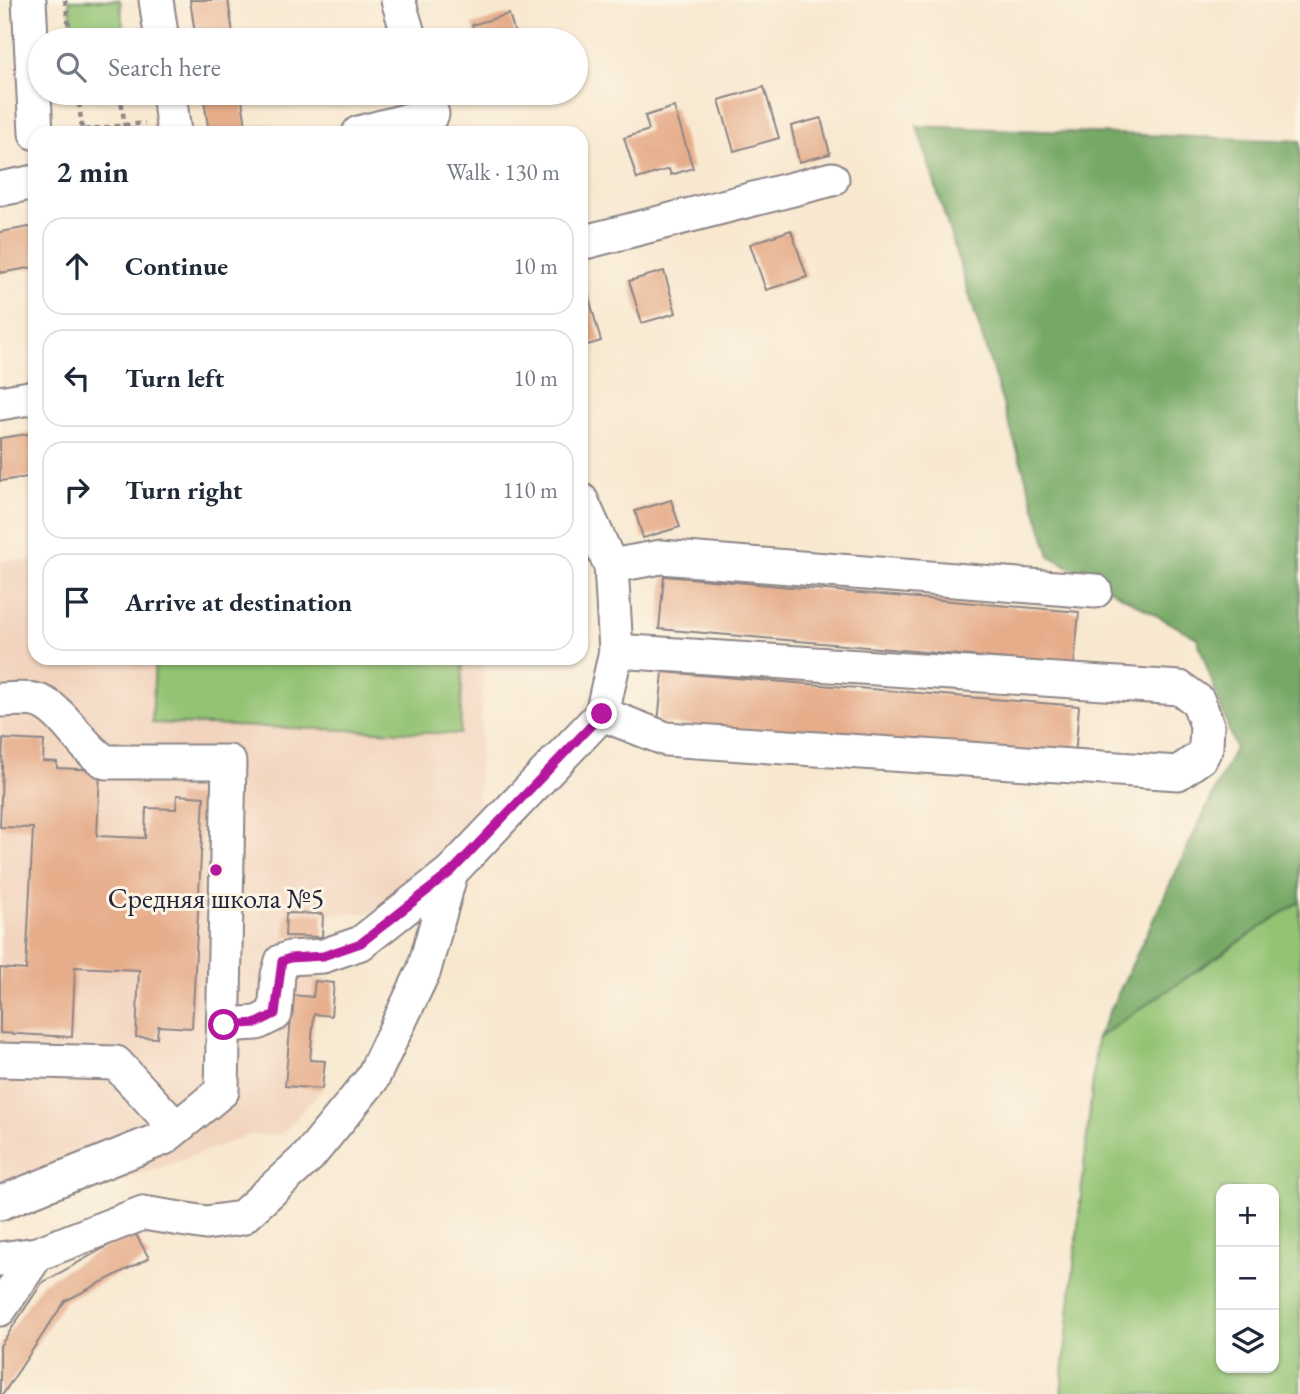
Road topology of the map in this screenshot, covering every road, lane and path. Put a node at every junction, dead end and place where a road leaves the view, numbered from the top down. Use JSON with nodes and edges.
{"nodes":[{"id":1,"x":29,"y":0,"type":"edge"},
{"id":2,"x":65,"y":0,"type":"edge"},
{"id":3,"x":156,"y":0,"type":"edge"},
{"id":4,"x":398,"y":0,"type":"edge"},
{"id":5,"x":30,"y":28,"type":"edge"},
{"id":6,"x":69,"y":28,"type":"edge"},
{"id":7,"x":160,"y":28,"type":"edge"},
{"id":8,"x":406,"y":28,"type":"edge"},
{"id":9,"x":35,"y":105,"type":"edge"},
{"id":10,"x":79,"y":105,"type":"edge"},
{"id":11,"x":122,"y":105,"type":"edge"},
{"id":12,"x":432,"y":113,"type":"edge"},
{"id":13,"x":172,"y":115,"type":"edge"},
{"id":14,"x":124,"y":125,"type":"junction"},
{"id":15,"x":36,"y":126,"type":"edge"},
{"id":16,"x":80,"y":126,"type":"edge"},
{"id":17,"x":117,"y":126,"type":"edge"},
{"id":18,"x":385,"y":126,"type":"edge"},
{"id":19,"x":832,"y":179,"type":"dead end"},
{"id":20,"x":28,"y":183,"type":"edge"},
{"id":21,"x":0,"y":189,"type":"edge"},
{"id":22,"x":588,"y":241,"type":"edge"},
{"id":23,"x":28,"y":398,"type":"edge"},
{"id":24,"x":0,"y":403,"type":"edge"},
{"id":25,"x":588,"y":515,"type":"edge"},
{"id":26,"x":611,"y":566,"type":"junction"},
{"id":27,"x":1095,"y":591,"type":"dead end"},
{"id":28,"x":616,"y":651,"type":"junction"},
{"id":29,"x":0,"y":699,"type":"edge"},
{"id":30,"x":602,"y":714,"type":"junction"},
{"id":31,"x":451,"y":872,"type":"junction"},
{"id":32,"x":224,"y":1025,"type":"junction"},
{"id":33,"x":0,"y":1060,"type":"edge"},
{"id":34,"x":176,"y":1128,"type":"junction"},
{"id":35,"x":0,"y":1203,"type":"edge"},
{"id":36,"x":37,"y":1254,"type":"junction"},
{"id":37,"x":0,"y":1259,"type":"edge"},
{"id":38,"x":0,"y":1309,"type":"edge"}],
"edges":[{"from":1,"to":5,"type":"street"},
{"from":2,"to":6,"type":"path"},
{"from":3,"to":7,"type":"street"},
{"from":4,"to":8,"type":"street"},
{"from":9,"to":15,"type":"street"},
{"from":10,"to":16,"type":"path"},
{"from":11,"to":14,"type":"path"},
{"from":12,"to":18,"type":"street"},
{"from":13,"to":14,"type":"path"},
{"from":14,"to":17,"type":"path"},
{"from":19,"to":22,"type":"street"},
{"from":20,"to":21,"type":"street"},
{"from":23,"to":24,"type":"street"},
{"from":25,"to":26,"type":"street"},
{"from":26,"to":27,"type":"street"},
{"from":26,"to":28,"type":"street"},
{"from":28,"to":30,"type":"street"},
{"from":28,"to":30,"type":"street"},
{"from":29,"to":32,"type":"street"},
{"from":30,"to":31,"type":"street"},
{"from":31,"to":32,"type":"street"},
{"from":31,"to":36,"type":"street"},
{"from":32,"to":34,"type":"street"},
{"from":33,"to":34,"type":"street"},
{"from":34,"to":35,"type":"street"},
{"from":36,"to":37,"type":"street"},
{"from":36,"to":38,"type":"street"}]}
